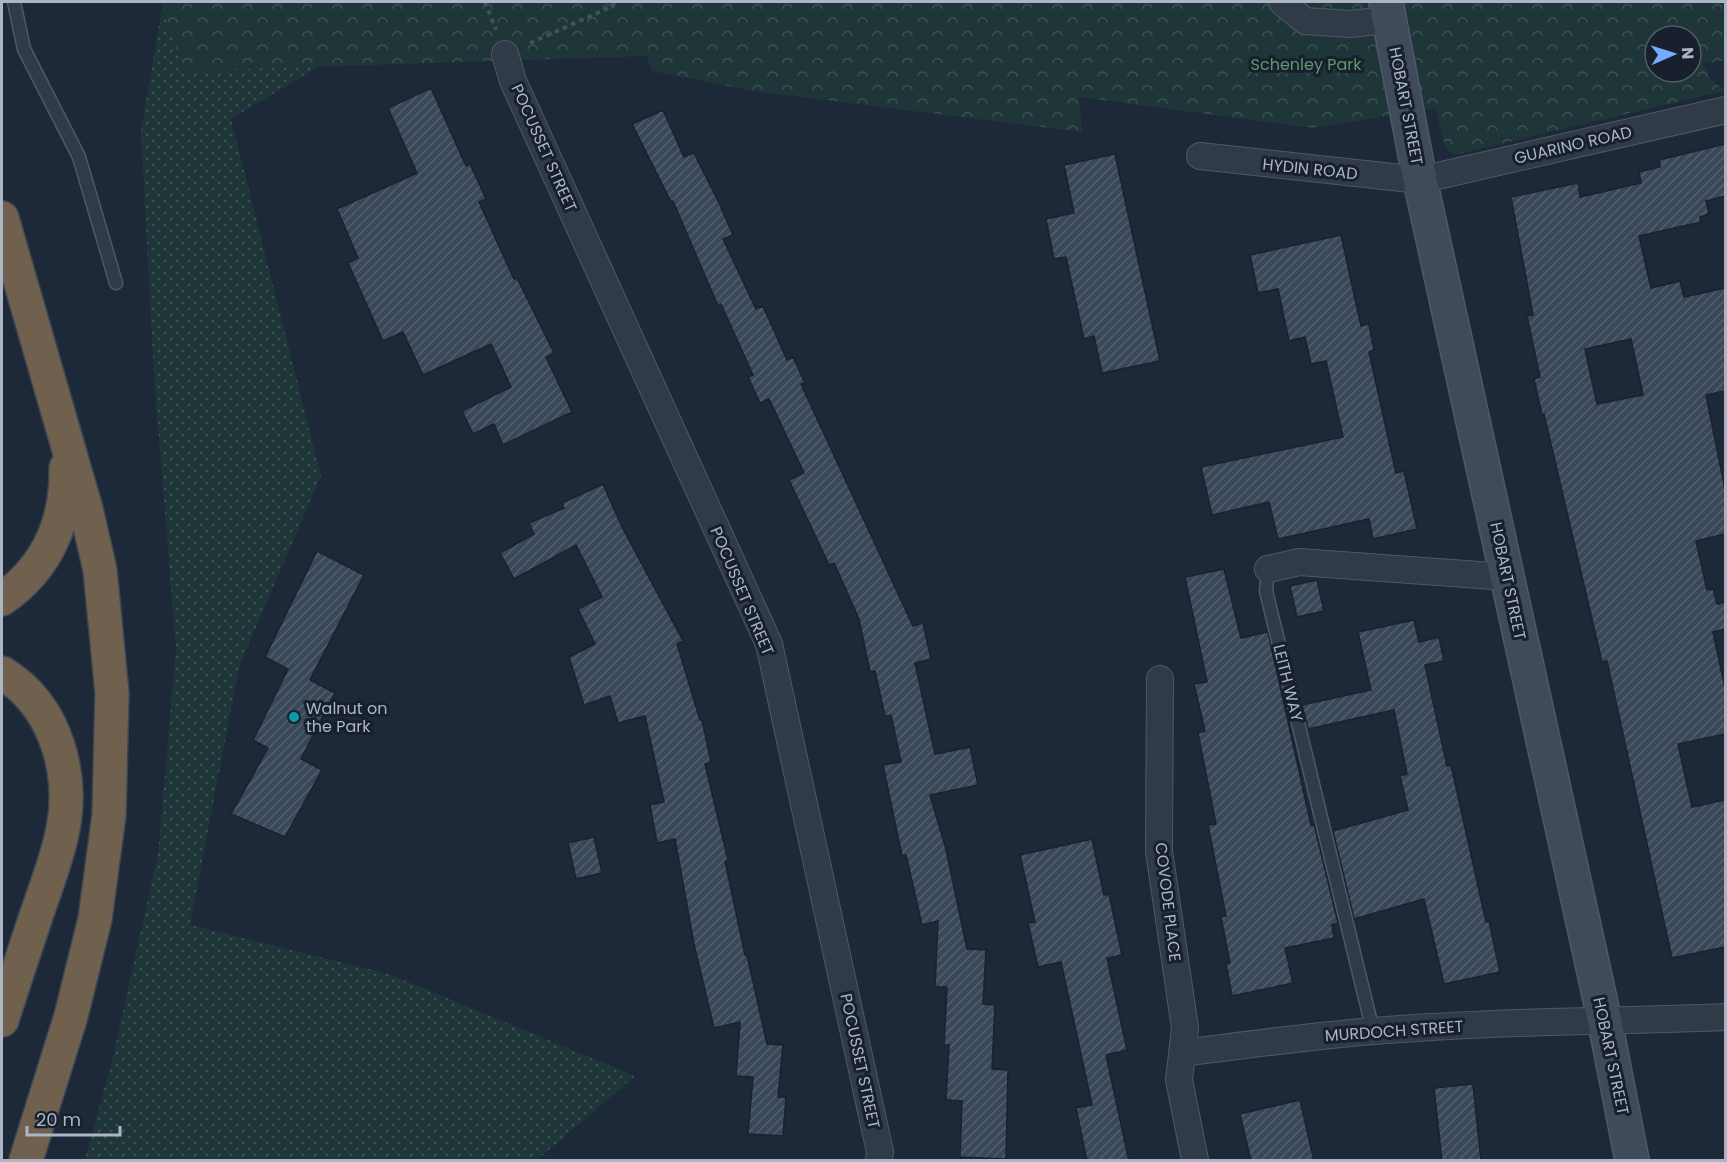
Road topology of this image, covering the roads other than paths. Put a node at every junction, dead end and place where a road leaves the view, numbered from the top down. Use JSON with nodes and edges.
{"nodes":[{"id":1,"x":14,"y":2,"type":"edge"},
{"id":2,"x":1282,"y":2,"type":"edge"},
{"id":3,"x":1387,"y":11,"type":"edge"},
{"id":4,"x":505,"y":54,"type":"road end"},
{"id":5,"x":1725,"y":110,"type":"edge"},
{"id":6,"x":1200,"y":156,"type":"dead end"},
{"id":7,"x":1420,"y":180,"type":"junction"},
{"id":8,"x":2,"y":218,"type":"edge"},
{"id":9,"x":116,"y":283,"type":"dead end"},
{"id":10,"x":65,"y":442,"type":"junction"},
{"id":11,"x":1268,"y":569,"type":"joint"},
{"id":12,"x":1507,"y":577,"type":"junction"},
{"id":13,"x":2,"y":599,"type":"edge"},
{"id":14,"x":2,"y":673,"type":"edge"},
{"id":15,"x":1160,"y":679,"type":"dead end"},
{"id":16,"x":1725,"y":1017,"type":"edge"},
{"id":17,"x":2,"y":1020,"type":"edge"},
{"id":18,"x":1605,"y":1022,"type":"junction"},
{"id":19,"x":1373,"y":1031,"type":"junction"},
{"id":20,"x":1183,"y":1053,"type":"junction"},
{"id":21,"x":26,"y":1161,"type":"edge"},
{"id":22,"x":879,"y":1161,"type":"edge"},
{"id":23,"x":1195,"y":1161,"type":"edge"},
{"id":24,"x":1632,"y":1161,"type":"edge"}],
"edges":[{"from":1,"to":9,"type":"lane"},
{"from":2,"to":3,"type":"street"},
{"from":3,"to":7,"type":"street","name":"HOBART STREET"},
{"from":4,"to":22,"type":"street","name":"POCUSSET STREET"},
{"from":5,"to":7,"type":"street","name":"GUARINO ROAD"},
{"from":6,"to":7,"type":"street","name":"HYDIN ROAD"},
{"from":7,"to":12,"type":"street","name":"HOBART STREET"},
{"from":8,"to":10,"type":"highway"},
{"from":10,"to":13,"type":"highway"},
{"from":10,"to":21,"type":"highway"},
{"from":11,"to":12,"type":"street","name":"LEITH WAY"},
{"from":11,"to":19,"type":"lane","name":"LEITH WAY"},
{"from":12,"to":18,"type":"street","name":"HOBART STREET"},
{"from":14,"to":17,"type":"highway"},
{"from":15,"to":20,"type":"street","name":"COVODE PLACE"},
{"from":16,"to":18,"type":"street","name":"MURDOCH STREET"},
{"from":18,"to":19,"type":"street","name":"MURDOCH STREET"},
{"from":18,"to":24,"type":"street","name":"HOBART STREET"},
{"from":19,"to":20,"type":"street","name":"MURDOCH STREET"},
{"from":20,"to":23,"type":"street","name":"COVODE PLACE"}]}
